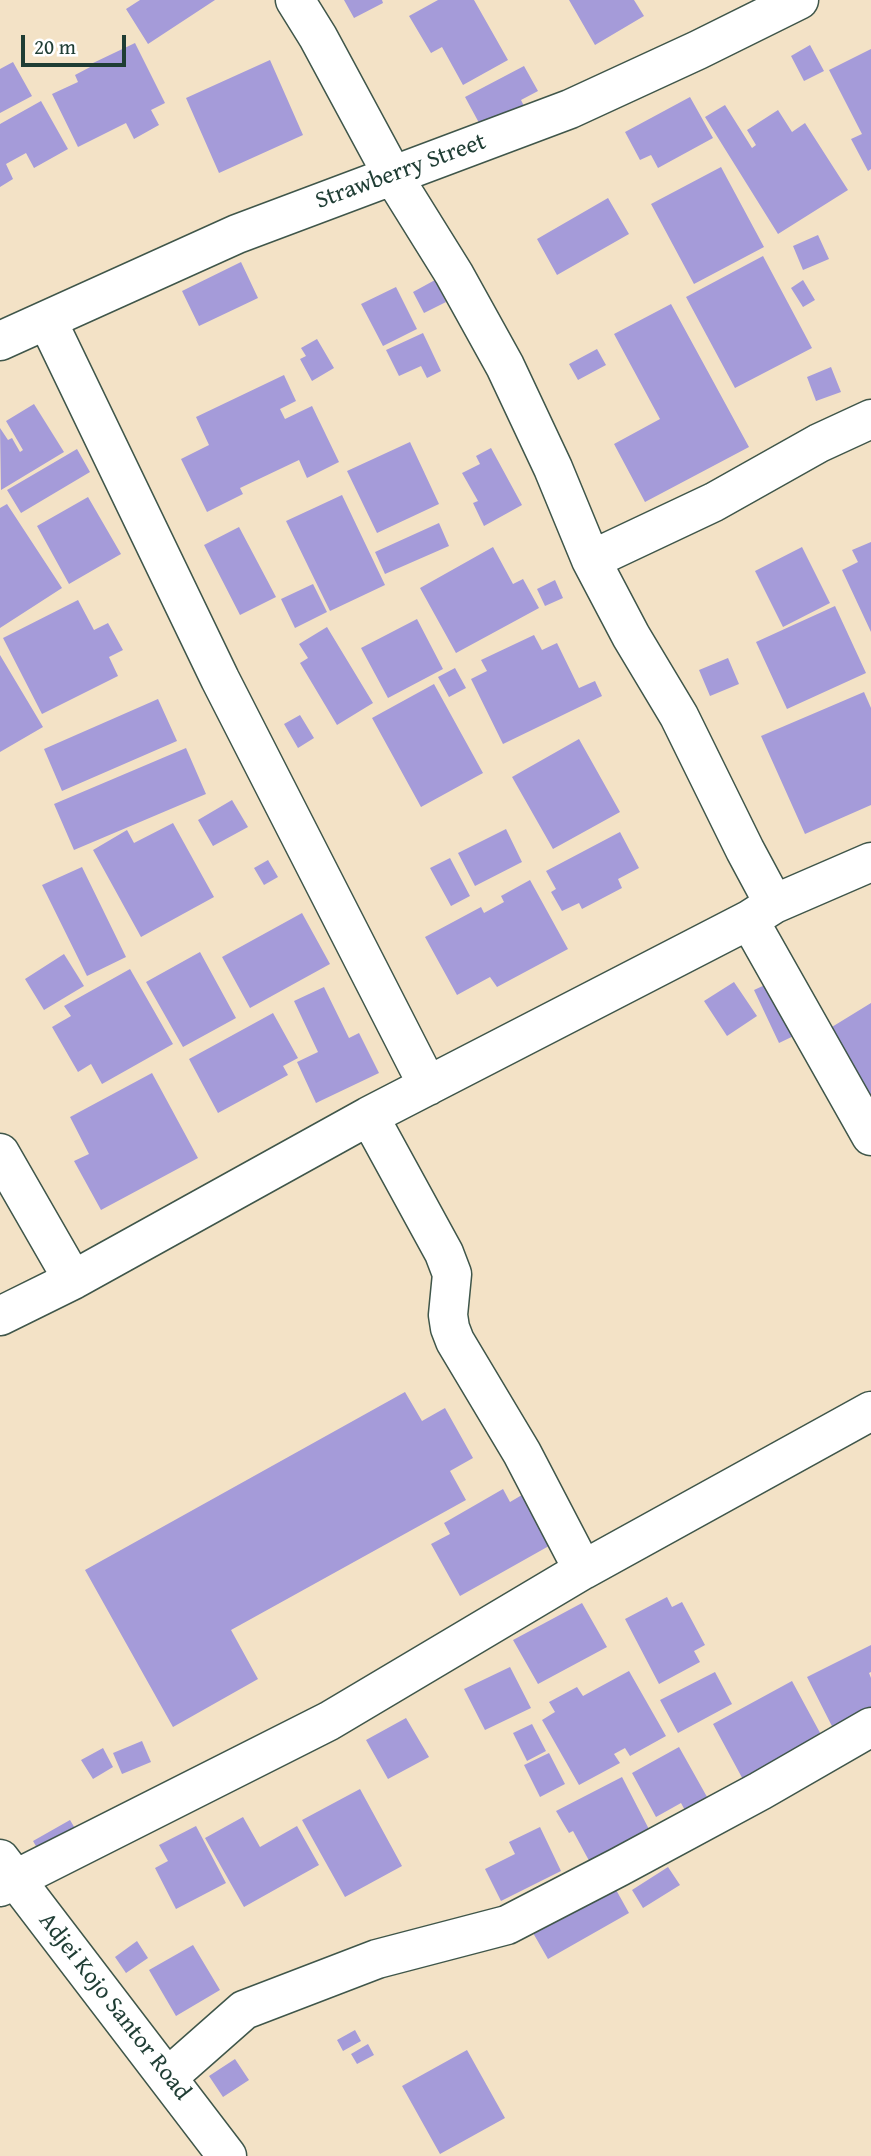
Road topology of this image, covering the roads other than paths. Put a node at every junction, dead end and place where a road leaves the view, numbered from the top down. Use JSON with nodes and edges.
{"nodes":[{"id":1,"x":295,"y":0,"type":"edge"},
{"id":2,"x":799,"y":0,"type":"edge"},
{"id":3,"x":393,"y":176,"type":"junction"},
{"id":4,"x":47,"y":320,"type":"junction"},
{"id":5,"x":0,"y":341,"type":"edge"},
{"id":6,"x":871,"y":419,"type":"edge"},
{"id":7,"x":591,"y":560,"type":"junction"},
{"id":8,"x":871,"y":862,"type":"edge"},
{"id":9,"x":762,"y":912,"type":"junction"},
{"id":10,"x":428,"y":1086,"type":"junction"},
{"id":11,"x":369,"y":1116,"type":"junction"},
{"id":12,"x":871,"y":1136,"type":"edge"},
{"id":13,"x":0,"y":1153,"type":"edge"},
{"id":14,"x":73,"y":1280,"type":"junction"},
{"id":15,"x":0,"y":1316,"type":"edge"},
{"id":16,"x":871,"y":1411,"type":"edge"},
{"id":17,"x":583,"y":1570,"type":"junction"},
{"id":18,"x":871,"y":1727,"type":"edge"},
{"id":19,"x":5,"y":1875,"type":"edge"},
{"id":20,"x":167,"y":2077,"type":"junction"},
{"id":21,"x":227,"y":2156,"type":"edge"}],
"edges":[{"from":1,"to":3,"type":"street"},
{"from":2,"to":3,"type":"street","name":"Strawberry Street"},
{"from":3,"to":4,"type":"street","name":"Strawberry Street"},
{"from":3,"to":7,"type":"street"},
{"from":4,"to":5,"type":"street","name":"Strawberry Street"},
{"from":4,"to":10,"type":"street"},
{"from":6,"to":7,"type":"street"},
{"from":7,"to":9,"type":"street"},
{"from":8,"to":9,"type":"street"},
{"from":9,"to":10,"type":"street"},
{"from":9,"to":12,"type":"street"},
{"from":10,"to":11,"type":"street"},
{"from":11,"to":14,"type":"street"},
{"from":11,"to":17,"type":"street"},
{"from":13,"to":14,"type":"street"},
{"from":14,"to":15,"type":"street"},
{"from":16,"to":17,"type":"street"},
{"from":17,"to":19,"type":"street"},
{"from":18,"to":20,"type":"street"},
{"from":19,"to":20,"type":"street","name":"Adjei Kojo Santor Road"},
{"from":20,"to":21,"type":"street","name":"Adjei Kojo Santor Road"}]}
